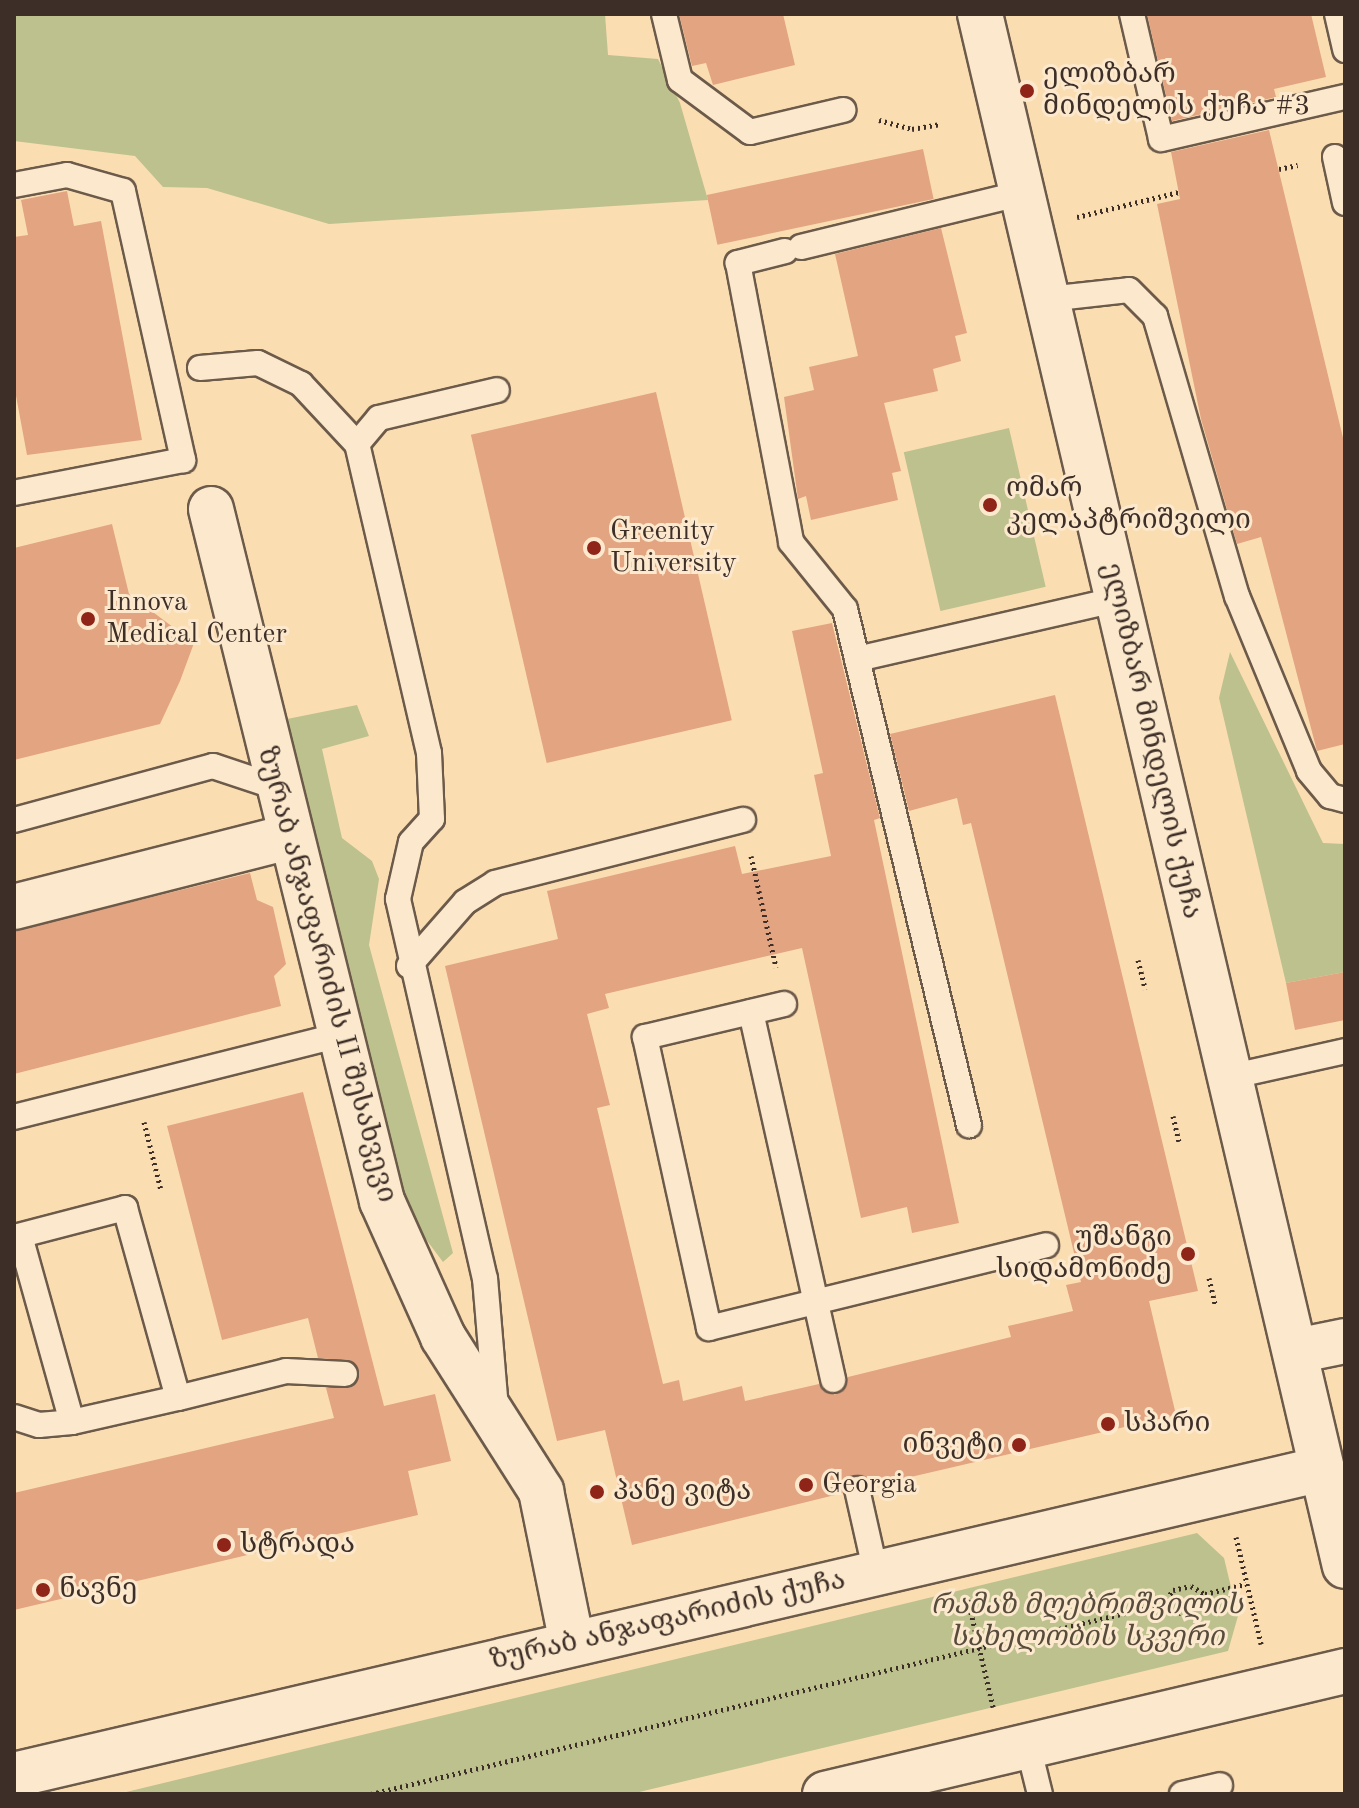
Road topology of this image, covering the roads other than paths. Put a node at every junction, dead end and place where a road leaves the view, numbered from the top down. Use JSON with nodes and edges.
{"nodes":[{"id":1,"x":664,"y":14,"type":"edge"},
{"id":2,"x":980,"y":14,"type":"edge"},
{"id":3,"x":1132,"y":14,"type":"edge"},
{"id":4,"x":1337,"y":14,"type":"edge"},
{"id":5,"x":1345,"y":50,"type":"edge"},
{"id":6,"x":1345,"y":97,"type":"edge"},
{"id":7,"x":843,"y":110,"type":"road end"},
{"id":8,"x":1335,"y":157,"type":"dead end"},
{"id":9,"x":14,"y":185,"type":"edge"},
{"id":10,"x":1023,"y":193,"type":"junction"},
{"id":11,"x":1345,"y":203,"type":"edge"},
{"id":12,"x":1048,"y":299,"type":"junction"},
{"id":13,"x":200,"y":368,"type":"dead end"},
{"id":14,"x":497,"y":390,"type":"dead end"},
{"id":15,"x":357,"y":444,"type":"junction"},
{"id":16,"x":14,"y":493,"type":"edge"},
{"id":17,"x":211,"y":509,"type":"dead end"},
{"id":18,"x":1118,"y":599,"type":"junction"},
{"id":19,"x":857,"y":659,"type":"junction"},
{"id":20,"x":276,"y":787,"type":"junction"},
{"id":21,"x":1345,"y":800,"type":"edge"},
{"id":22,"x":14,"y":820,"type":"edge"},
{"id":23,"x":743,"y":820,"type":"road end"},
{"id":24,"x":289,"y":837,"type":"junction"},
{"id":25,"x":14,"y":907,"type":"edge"},
{"id":26,"x":409,"y":966,"type":"junction"},
{"id":27,"x":784,"y":1004,"type":"road end"},
{"id":28,"x":751,"y":1012,"type":"junction"},
{"id":29,"x":337,"y":1036,"type":"junction"},
{"id":30,"x":1345,"y":1051,"type":"edge"},
{"id":31,"x":1229,"y":1077,"type":"junction"},
{"id":32,"x":14,"y":1117,"type":"edge"},
{"id":33,"x":969,"y":1125,"type":"dead end"},
{"id":34,"x":17,"y":1236,"type":"edge"},
{"id":35,"x":1046,"y":1245,"type":"dead end"},
{"id":36,"x":815,"y":1303,"type":"junction"},
{"id":37,"x":1345,"y":1341,"type":"edge"},
{"id":38,"x":1296,"y":1351,"type":"junction"},
{"id":39,"x":345,"y":1374,"type":"dead end"},
{"id":40,"x":833,"y":1380,"type":"dead end"},
{"id":41,"x":178,"y":1398,"type":"junction"},
{"id":42,"x":497,"y":1413,"type":"junction"},
{"id":43,"x":14,"y":1417,"type":"edge"},
{"id":44,"x":72,"y":1422,"type":"junction"},
{"id":45,"x":1322,"y":1469,"type":"junction"},
{"id":46,"x":857,"y":1489,"type":"dead end"},
{"id":47,"x":1345,"y":1566,"type":"edge"},
{"id":48,"x":876,"y":1573,"type":"junction"},
{"id":49,"x":572,"y":1643,"type":"junction"},
{"id":50,"x":1345,"y":1671,"type":"edge"},
{"id":51,"x":1028,"y":1746,"type":"junction"},
{"id":52,"x":14,"y":1775,"type":"edge"},
{"id":53,"x":1220,"y":1785,"type":"dead end"},
{"id":54,"x":825,"y":1794,"type":"edge"},
{"id":55,"x":1040,"y":1794,"type":"edge"},
{"id":56,"x":1182,"y":1794,"type":"edge"}],
"edges":[{"from":1,"to":7,"type":"lane"},
{"from":2,"to":10,"type":"street","name":"ელიზბარ მინდელის ქუჩა"},
{"from":3,"to":6,"type":"lane"},
{"from":4,"to":5,"type":"lane"},
{"from":8,"to":11,"type":"lane"},
{"from":9,"to":16,"type":"lane"},
{"from":10,"to":12,"type":"street","name":"ელიზბარ მინდელის ქუჩა"},
{"from":10,"to":19,"type":"lane"},
{"from":12,"to":18,"type":"street","name":"ელიზბარ მინდელის ქუჩა"},
{"from":12,"to":21,"type":"lane"},
{"from":13,"to":15,"type":"lane"},
{"from":14,"to":15,"type":"lane"},
{"from":15,"to":26,"type":"lane"},
{"from":17,"to":20,"type":"street","name":"ზურაბ ანჯაფარიძის II შესახვევი"},
{"from":18,"to":19,"type":"lane"},
{"from":18,"to":31,"type":"street","name":"ელიზბარ მინდელის ქუჩა"},
{"from":19,"to":33,"type":"lane"},
{"from":20,"to":22,"type":"lane"},
{"from":20,"to":24,"type":"street","name":"ზურაბ ანჯაფარიძის II შესახვევი"},
{"from":23,"to":26,"type":"lane"},
{"from":24,"to":25,"type":"street"},
{"from":24,"to":29,"type":"street","name":"ზურაბ ანჯაფარიძის II შესახვევი"},
{"from":26,"to":42,"type":"lane"},
{"from":27,"to":28,"type":"lane"},
{"from":28,"to":36,"type":"lane"},
{"from":28,"to":36,"type":"lane"},
{"from":29,"to":32,"type":"lane"},
{"from":29,"to":42,"type":"street","name":"ზურაბ ანჯაფარიძის II შესახვევი"},
{"from":30,"to":31,"type":"lane"},
{"from":31,"to":38,"type":"street","name":"ელიზბარ მინდელის ქუჩა"},
{"from":34,"to":41,"type":"lane"},
{"from":34,"to":44,"type":"lane"},
{"from":35,"to":36,"type":"lane"},
{"from":36,"to":40,"type":"lane"},
{"from":37,"to":38,"type":"street"},
{"from":38,"to":45,"type":"street","name":"ელიზბარ მინდელის ქუჩა"},
{"from":39,"to":41,"type":"lane"},
{"from":41,"to":44,"type":"lane"},
{"from":42,"to":49,"type":"street","name":"ზურაბ ანჯაფარიძის II შესახვევი"},
{"from":43,"to":44,"type":"lane"},
{"from":45,"to":47,"type":"street","name":"ელიზბარ მინდელის ქუჩა"},
{"from":45,"to":48,"type":"street","name":"ზურაბ ანჯაფარიძის ქუჩა"},
{"from":46,"to":48,"type":"lane"},
{"from":48,"to":49,"type":"street","name":"ზურაბ ანჯაფარიძის ქუჩა"},
{"from":49,"to":52,"type":"street","name":"ზურაბ ანჯაფარიძის ქუჩა"},
{"from":50,"to":51,"type":"street"},
{"from":51,"to":54,"type":"street"},
{"from":51,"to":55,"type":"lane"},
{"from":53,"to":56,"type":"lane"}]}
